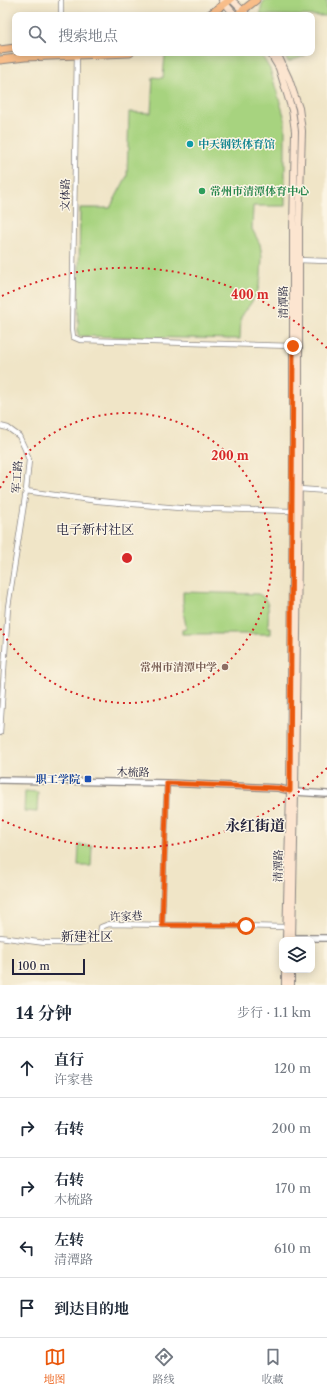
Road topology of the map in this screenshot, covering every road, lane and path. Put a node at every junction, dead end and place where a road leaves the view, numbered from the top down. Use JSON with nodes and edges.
{"nodes":[{"id":1,"x":61,"y":0,"type":"edge"},
{"id":2,"x":256,"y":0,"type":"edge"},
{"id":3,"x":227,"y":1,"type":"edge"},
{"id":4,"x":61,"y":12,"type":"edge"},
{"id":5,"x":213,"y":12,"type":"edge"},
{"id":6,"x":237,"y":12,"type":"edge"},
{"id":7,"x":237,"y":12,"type":"edge"},
{"id":8,"x":241,"y":12,"type":"edge"},
{"id":9,"x":12,"y":48,"type":"edge"},
{"id":10,"x":0,"y":50,"type":"edge"},
{"id":11,"x":42,"y":56,"type":"edge"},
{"id":12,"x":77,"y":56,"type":"edge"},
{"id":13,"x":272,"y":56,"type":"edge"},
{"id":14,"x":278,"y":56,"type":"edge"},
{"id":15,"x":0,"y":60,"type":"edge"},
{"id":16,"x":296,"y":260,"type":"junction"},
{"id":17,"x":327,"y":260,"type":"edge"},
{"id":18,"x":293,"y":346,"type":"junction"},
{"id":19,"x":0,"y":426,"type":"edge"},
{"id":20,"x":299,"y":489,"type":"junction"},
{"id":21,"x":26,"y":491,"type":"junction"},
{"id":22,"x":327,"y":491,"type":"edge"},
{"id":23,"x":292,"y":511,"type":"junction"},
{"id":24,"x":2,"y":673,"type":"edge"},
{"id":25,"x":0,"y":733,"type":"edge"},
{"id":26,"x":0,"y":780,"type":"edge"},
{"id":27,"x":167,"y":783,"type":"junction"},
{"id":28,"x":292,"y":792,"type":"junction"},
{"id":29,"x":327,"y":794,"type":"edge"},
{"id":30,"x":162,"y":925,"type":"junction"},
{"id":31,"x":286,"y":927,"type":"junction"},
{"id":32,"x":0,"y":937,"type":"edge"},
{"id":33,"x":289,"y":937,"type":"edge"},
{"id":34,"x":290,"y":937,"type":"edge"},
{"id":35,"x":315,"y":938,"type":"edge"},
{"id":36,"x":327,"y":938,"type":"edge"},
{"id":37,"x":285,"y":973,"type":"edge"},
{"id":38,"x":291,"y":973,"type":"edge"},
{"id":39,"x":284,"y":985,"type":"edge"},
{"id":40,"x":291,"y":985,"type":"edge"}],
"edges":[{"from":1,"to":4,"type":"street"},
{"from":2,"to":8,"type":"main road"},
{"from":3,"to":5,"type":"main road"},
{"from":3,"to":6,"type":"main road"},
{"from":3,"to":7,"type":"main road"},
{"from":9,"to":10,"type":"main road"},
{"from":11,"to":15,"type":"main road"},
{"from":12,"to":18,"type":"street","name":"文体路"},
{"from":13,"to":16,"type":"main road","name":"清潭路"},
{"from":14,"to":16,"type":"main road","name":"清潭路"},
{"from":16,"to":17,"type":"street"},
{"from":16,"to":18,"type":"main road","name":"清潭路"},
{"from":16,"to":20,"type":"main road","name":"清潭路"},
{"from":18,"to":23,"type":"main road","name":"清潭路"},
{"from":19,"to":21,"type":"street","name":"军工路"},
{"from":20,"to":22,"type":"street"},
{"from":20,"to":28,"type":"main road","name":"清潭路"},
{"from":21,"to":23,"type":"street"},
{"from":21,"to":24,"type":"street","name":"军工路"},
{"from":23,"to":28,"type":"main road","name":"清潭路"},
{"from":24,"to":25,"type":"street","name":"军工路"},
{"from":26,"to":27,"type":"street","name":"木梳路"},
{"from":27,"to":28,"type":"street","name":"木梳路"},
{"from":27,"to":30,"type":"street"},
{"from":28,"to":29,"type":"street","name":"木梳路"},
{"from":28,"to":31,"type":"main road","name":"清潭路"},
{"from":28,"to":34,"type":"main road","name":"清潭路"},
{"from":30,"to":31,"type":"street","name":"许家巷"},
{"from":30,"to":32,"type":"street","name":"许家巷"},
{"from":31,"to":33,"type":"main road","name":"清潭路"},
{"from":35,"to":36,"type":"street"},
{"from":37,"to":39,"type":"main road"},
{"from":38,"to":40,"type":"main road"}]}
